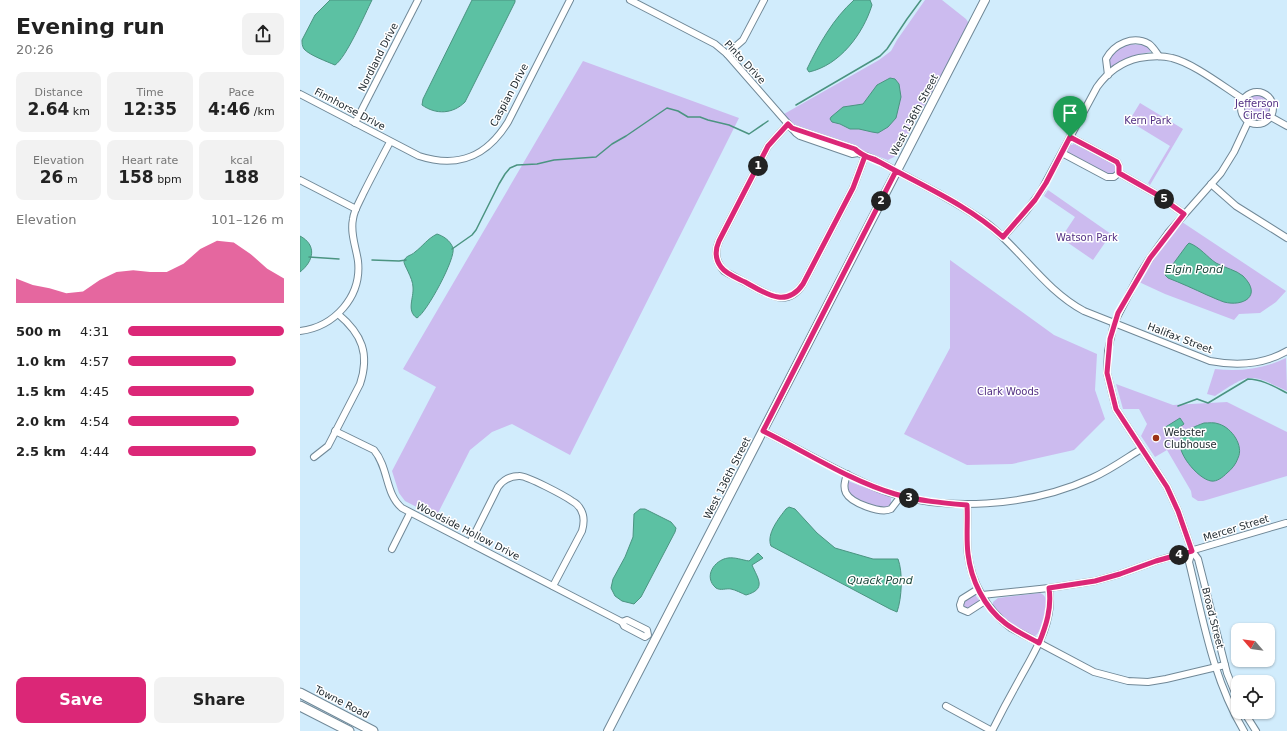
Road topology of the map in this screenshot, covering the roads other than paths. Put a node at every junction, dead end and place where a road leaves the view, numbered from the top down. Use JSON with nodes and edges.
{"nodes":[{"id":1,"x":418,"y":0,"type":"edge"},
{"id":2,"x":570,"y":0,"type":"edge"},
{"id":3,"x":630,"y":0,"type":"edge"},
{"id":4,"x":764,"y":0,"type":"edge"},
{"id":5,"x":985,"y":0,"type":"edge"},
{"id":6,"x":727,"y":54,"type":"junction"},
{"id":7,"x":1159,"y":56,"type":"junction"},
{"id":8,"x":1108,"y":75,"type":"junction"},
{"id":9,"x":300,"y":94,"type":"edge"},
{"id":10,"x":1243,"y":99,"type":"junction"},
{"id":11,"x":1272,"y":117,"type":"junction"},
{"id":12,"x":1248,"y":122,"type":"junction"},
{"id":13,"x":355,"y":123,"type":"junction"},
{"id":14,"x":790,"y":126,"type":"junction"},
{"id":15,"x":1287,"y":126,"type":"edge"},
{"id":16,"x":1070,"y":137,"type":"junction"},
{"id":17,"x":390,"y":142,"type":"junction"},
{"id":18,"x":1062,"y":153,"type":"junction"},
{"id":19,"x":861,"y":154,"type":"junction"},
{"id":20,"x":896,"y":171,"type":"junction"},
{"id":21,"x":1119,"y":173,"type":"junction"},
{"id":22,"x":300,"y":180,"type":"edge"},
{"id":23,"x":1212,"y":184,"type":"junction"},
{"id":24,"x":356,"y":209,"type":"junction"},
{"id":25,"x":1184,"y":214,"type":"junction"},
{"id":26,"x":1003,"y":237,"type":"junction"},
{"id":27,"x":1287,"y":238,"type":"edge"},
{"id":28,"x":338,"y":314,"type":"junction"},
{"id":29,"x":1114,"y":323,"type":"junction"},
{"id":30,"x":300,"y":331,"type":"edge"},
{"id":31,"x":1287,"y":351,"type":"edge"},
{"id":32,"x":335,"y":431,"type":"junction"},
{"id":33,"x":763,"y":431,"type":"junction"},
{"id":34,"x":1141,"y":449,"type":"junction"},
{"id":35,"x":314,"y":457,"type":"dead end"},
{"id":36,"x":847,"y":474,"type":"junction"},
{"id":37,"x":901,"y":496,"type":"junction"},
{"id":38,"x":967,"y":505,"type":"junction"},
{"id":39,"x":410,"y":514,"type":"junction"},
{"id":40,"x":1287,"y":524,"type":"edge"},
{"id":41,"x":470,"y":543,"type":"junction"},
{"id":42,"x":392,"y":549,"type":"dead end"},
{"id":43,"x":1192,"y":551,"type":"junction"},
{"id":44,"x":553,"y":586,"type":"junction"},
{"id":45,"x":1049,"y":588,"type":"junction"},
{"id":46,"x":978,"y":589,"type":"junction"},
{"id":47,"x":982,"y":595,"type":"junction"},
{"id":48,"x":986,"y":601,"type":"junction"},
{"id":49,"x":656,"y":639,"type":"junction"},
{"id":50,"x":1039,"y":643,"type":"junction"},
{"id":51,"x":1225,"y":665,"type":"junction"},
{"id":52,"x":1216,"y":667,"type":"junction"},
{"id":53,"x":1231,"y":681,"type":"edge"},
{"id":54,"x":300,"y":693,"type":"edge"},
{"id":55,"x":300,"y":706,"type":"edge"},
{"id":56,"x":946,"y":706,"type":"dead end"},
{"id":57,"x":1248,"y":719,"type":"edge"},
{"id":58,"x":355,"y":722,"type":"junction"},
{"id":59,"x":350,"y":731,"type":"edge"},
{"id":60,"x":373,"y":731,"type":"edge"},
{"id":61,"x":608,"y":731,"type":"edge"},
{"id":62,"x":992,"y":731,"type":"edge"},
{"id":63,"x":1244,"y":731,"type":"edge"},
{"id":64,"x":1256,"y":731,"type":"edge"}],
"edges":[{"from":1,"to":13,"type":"street","name":"Nordland Drive"},
{"from":2,"to":17,"type":"street","name":"Caspian Drive"},
{"from":3,"to":6,"type":"street","name":"Pinto Drive"},
{"from":4,"to":6,"type":"street"},
{"from":5,"to":20,"type":"street","name":"West 136th Street"},
{"from":6,"to":14,"type":"street","name":"Pinto Drive"},
{"from":7,"to":8,"type":"street"},
{"from":7,"to":8,"type":"street"},
{"from":7,"to":10,"type":"street"},
{"from":8,"to":16,"type":"street"},
{"from":9,"to":13,"type":"street","name":"Finnhorse Drive"},
{"from":10,"to":11,"type":"street"},
{"from":10,"to":12,"type":"street"},
{"from":11,"to":12,"type":"street"},
{"from":11,"to":15,"type":"street"},
{"from":12,"to":23,"type":"street","name":"Broad Street"},
{"from":13,"to":17,"type":"street","name":"Finnhorse Drive"},
{"from":14,"to":19,"type":"street","name":"Pinto Drive"},
{"from":14,"to":19,"type":"street"},
{"from":16,"to":18,"type":"street"},
{"from":16,"to":21,"type":"street"},
{"from":17,"to":24,"type":"street"},
{"from":18,"to":21,"type":"street"},
{"from":18,"to":26,"type":"street"},
{"from":19,"to":20,"type":"street","name":"Pinto Drive"},
{"from":20,"to":26,"type":"street","name":"Pinto Drive"},
{"from":20,"to":33,"type":"street","name":"West 136th Street"},
{"from":21,"to":25,"type":"street"},
{"from":22,"to":24,"type":"street"},
{"from":23,"to":25,"type":"street","name":"Broad Street"},
{"from":23,"to":27,"type":"street"},
{"from":24,"to":28,"type":"street"},
{"from":25,"to":29,"type":"street","name":"Broad Street"},
{"from":26,"to":29,"type":"street","name":"Halifax Street"},
{"from":28,"to":30,"type":"street"},
{"from":28,"to":32,"type":"street"},
{"from":29,"to":31,"type":"street","name":"Halifax Street"},
{"from":29,"to":34,"type":"street","name":"Broad Street"},
{"from":32,"to":35,"type":"street"},
{"from":32,"to":39,"type":"street","name":"Woodside Hollow Drive"},
{"from":33,"to":36,"type":"street"},
{"from":33,"to":49,"type":"street","name":"West 136th Street"},
{"from":34,"to":38,"type":"street"},
{"from":34,"to":43,"type":"street","name":"Broad Street"},
{"from":36,"to":37,"type":"street"},
{"from":36,"to":37,"type":"street"},
{"from":37,"to":38,"type":"street"},
{"from":38,"to":46,"type":"street"},
{"from":39,"to":41,"type":"street","name":"Woodside Hollow Drive"},
{"from":39,"to":42,"type":"street"},
{"from":40,"to":43,"type":"street","name":"Mercer Street"},
{"from":41,"to":44,"type":"street","name":"Woodside Hollow Drive"},
{"from":41,"to":44,"type":"street"},
{"from":43,"to":45,"type":"street","name":"Mercer Street"},
{"from":43,"to":51,"type":"street","name":"Broad Street"},
{"from":43,"to":52,"type":"street","name":"Broad Street"},
{"from":44,"to":49,"type":"street","name":"Woodside Hollow Drive"},
{"from":45,"to":47,"type":"street","name":"Mercer Street"},
{"from":45,"to":50,"type":"street"},
{"from":46,"to":47,"type":"street"},
{"from":46,"to":48,"type":"street"},
{"from":47,"to":48,"type":"street"},
{"from":48,"to":50,"type":"street"},
{"from":49,"to":61,"type":"street","name":"West 136th Street"},
{"from":50,"to":52,"type":"street"},
{"from":50,"to":62,"type":"street"},
{"from":51,"to":52,"type":"street"},
{"from":51,"to":53,"type":"street","name":"Broad Street"},
{"from":52,"to":63,"type":"street","name":"Broad Street"},
{"from":54,"to":58,"type":"main road","name":"Towne Road"},
{"from":55,"to":59,"type":"main road"},
{"from":56,"to":62,"type":"street"},
{"from":57,"to":64,"type":"street"},
{"from":58,"to":59,"type":"street"},
{"from":58,"to":60,"type":"main road","name":"Towne Road"}]}
